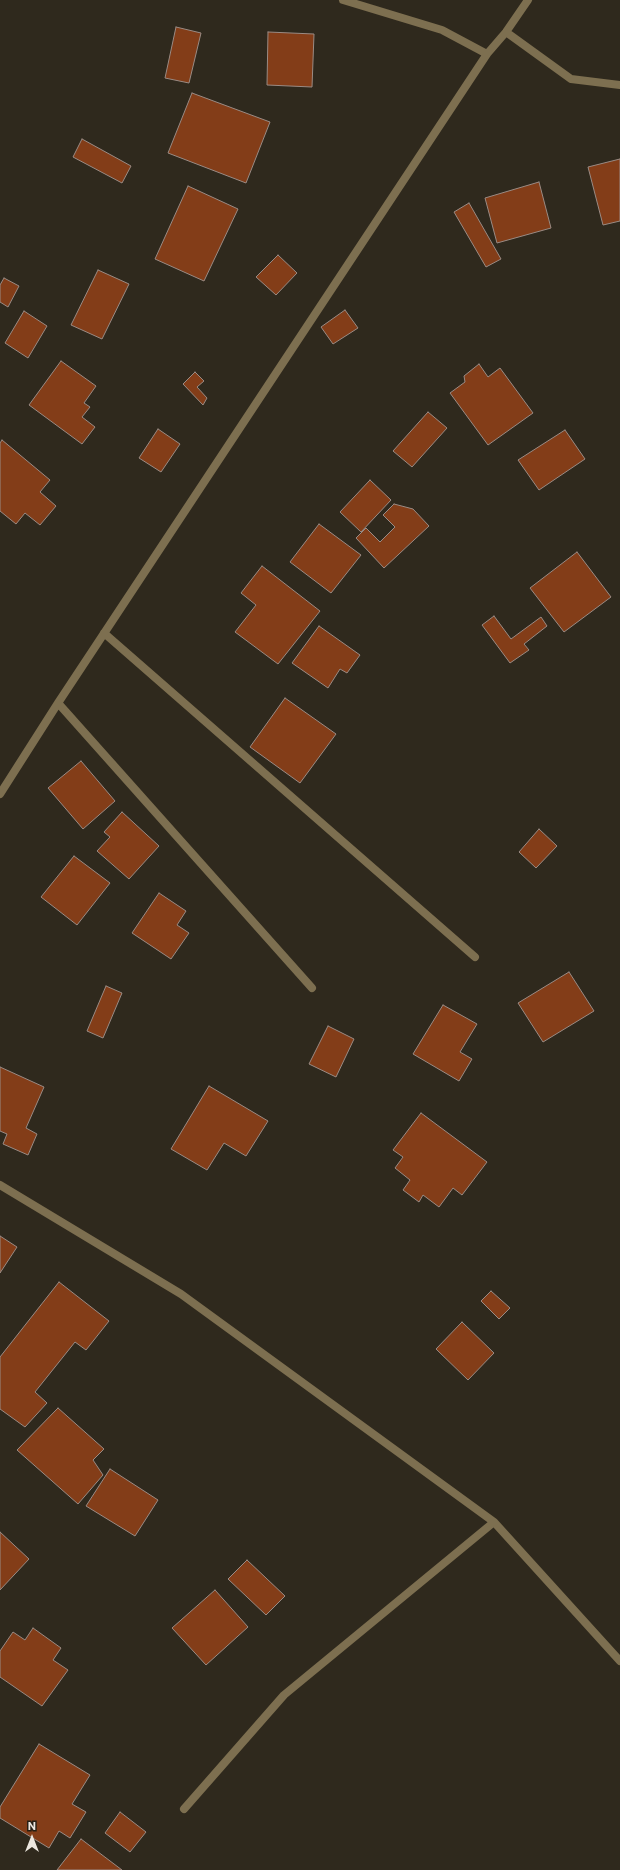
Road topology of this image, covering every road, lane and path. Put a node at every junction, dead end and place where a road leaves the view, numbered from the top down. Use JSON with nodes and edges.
{"nodes":[{"id":1,"x":343,"y":0,"type":"edge"},
{"id":2,"x":528,"y":0,"type":"edge"},
{"id":3,"x":506,"y":32,"type":"junction"},
{"id":4,"x":487,"y":54,"type":"junction"},
{"id":5,"x":620,"y":85,"type":"edge"},
{"id":6,"x":104,"y":633,"type":"junction"},
{"id":7,"x":58,"y":703,"type":"junction"},
{"id":8,"x":0,"y":794,"type":"edge"},
{"id":9,"x":475,"y":958,"type":"dead end"},
{"id":10,"x":312,"y":988,"type":"dead end"},
{"id":11,"x":0,"y":1185,"type":"edge"},
{"id":12,"x":494,"y":1522,"type":"junction"},
{"id":13,"x":620,"y":1661,"type":"edge"},
{"id":14,"x":184,"y":1809,"type":"dead end"}],
"edges":[{"from":1,"to":4,"type":"street"},
{"from":2,"to":3,"type":"street"},
{"from":3,"to":4,"type":"street"},
{"from":3,"to":5,"type":"street"},
{"from":4,"to":6,"type":"street"},
{"from":6,"to":7,"type":"street"},
{"from":6,"to":9,"type":"street"},
{"from":7,"to":8,"type":"street"},
{"from":7,"to":10,"type":"street"},
{"from":11,"to":12,"type":"street"},
{"from":12,"to":13,"type":"street"},
{"from":12,"to":14,"type":"street"}]}
